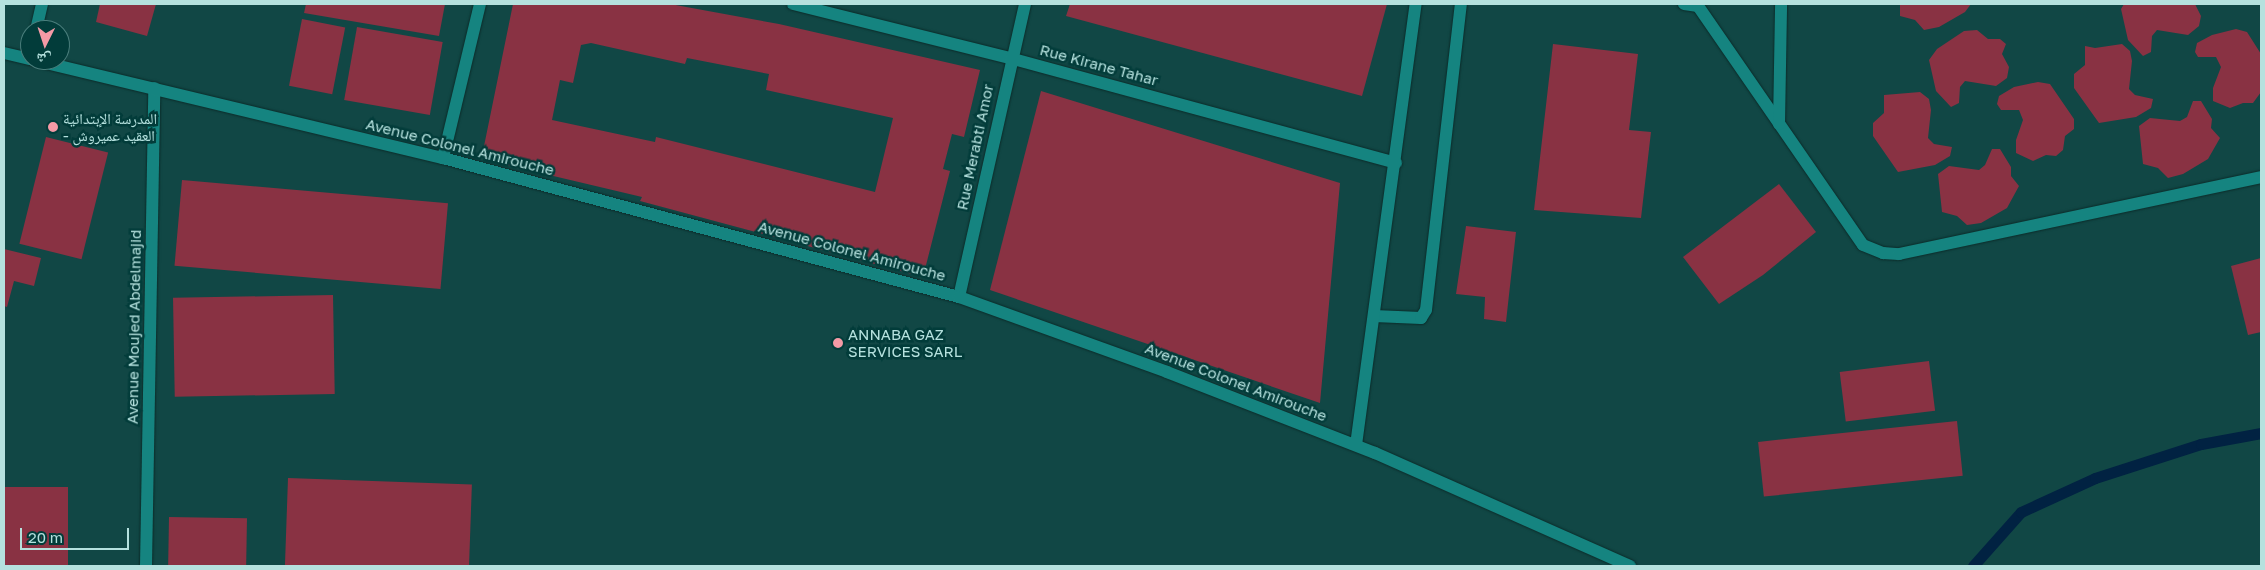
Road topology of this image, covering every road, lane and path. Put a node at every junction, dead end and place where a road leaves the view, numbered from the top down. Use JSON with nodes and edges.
{"nodes":[{"id":1,"x":42,"y":4,"type":"edge"},
{"id":2,"x":480,"y":4,"type":"edge"},
{"id":3,"x":793,"y":4,"type":"edge"},
{"id":4,"x":1025,"y":4,"type":"edge"},
{"id":5,"x":1416,"y":4,"type":"edge"},
{"id":6,"x":1461,"y":4,"type":"edge"},
{"id":7,"x":1684,"y":4,"type":"edge"},
{"id":8,"x":1781,"y":4,"type":"edge"},
{"id":9,"x":1698,"y":5,"type":"edge"},
{"id":10,"x":38,"y":20,"type":"edge"},
{"id":11,"x":4,"y":53,"type":"edge"},
{"id":12,"x":20,"y":56,"type":"edge"},
{"id":13,"x":1010,"y":58,"type":"junction"},
{"id":14,"x":70,"y":68,"type":"edge"},
{"id":15,"x":154,"y":88,"type":"junction"},
{"id":16,"x":1779,"y":124,"type":"junction"},
{"id":17,"x":443,"y":158,"type":"junction"},
{"id":18,"x":1396,"y":163,"type":"junction"},
{"id":19,"x":2261,"y":177,"type":"edge"},
{"id":20,"x":959,"y":297,"type":"junction"},
{"id":21,"x":1374,"y":316,"type":"junction"},
{"id":22,"x":1356,"y":445,"type":"junction"},
{"id":23,"x":146,"y":566,"type":"edge"},
{"id":24,"x":1630,"y":566,"type":"edge"}],
"edges":[{"from":1,"to":10,"type":"street"},
{"from":2,"to":17,"type":"street"},
{"from":3,"to":13,"type":"street","name":"Rue Kirane Tahar"},
{"from":4,"to":13,"type":"street","name":"Rue Merabti Amor"},
{"from":5,"to":18,"type":"street"},
{"from":6,"to":21,"type":"street"},
{"from":7,"to":9,"type":"street"},
{"from":8,"to":16,"type":"street"},
{"from":9,"to":16,"type":"street"},
{"from":11,"to":12,"type":"street","name":"Avenue Colonel Amirouche"},
{"from":13,"to":18,"type":"street","name":"Rue Kirane Tahar"},
{"from":13,"to":20,"type":"street","name":"Rue Merabti Amor"},
{"from":14,"to":15,"type":"street","name":"Avenue Colonel Amirouche"},
{"from":15,"to":17,"type":"street","name":"Avenue Colonel Amirouche"},
{"from":15,"to":23,"type":"street","name":"Avenue Moujed Abdelmajid"},
{"from":16,"to":19,"type":"street"},
{"from":17,"to":20,"type":"street","name":"Avenue Colonel Amirouche"},
{"from":18,"to":21,"type":"street"},
{"from":20,"to":22,"type":"street","name":"Avenue Colonel Amirouche"},
{"from":21,"to":22,"type":"street"},
{"from":22,"to":24,"type":"street","name":"Avenue Colonel Amirouche"}]}
